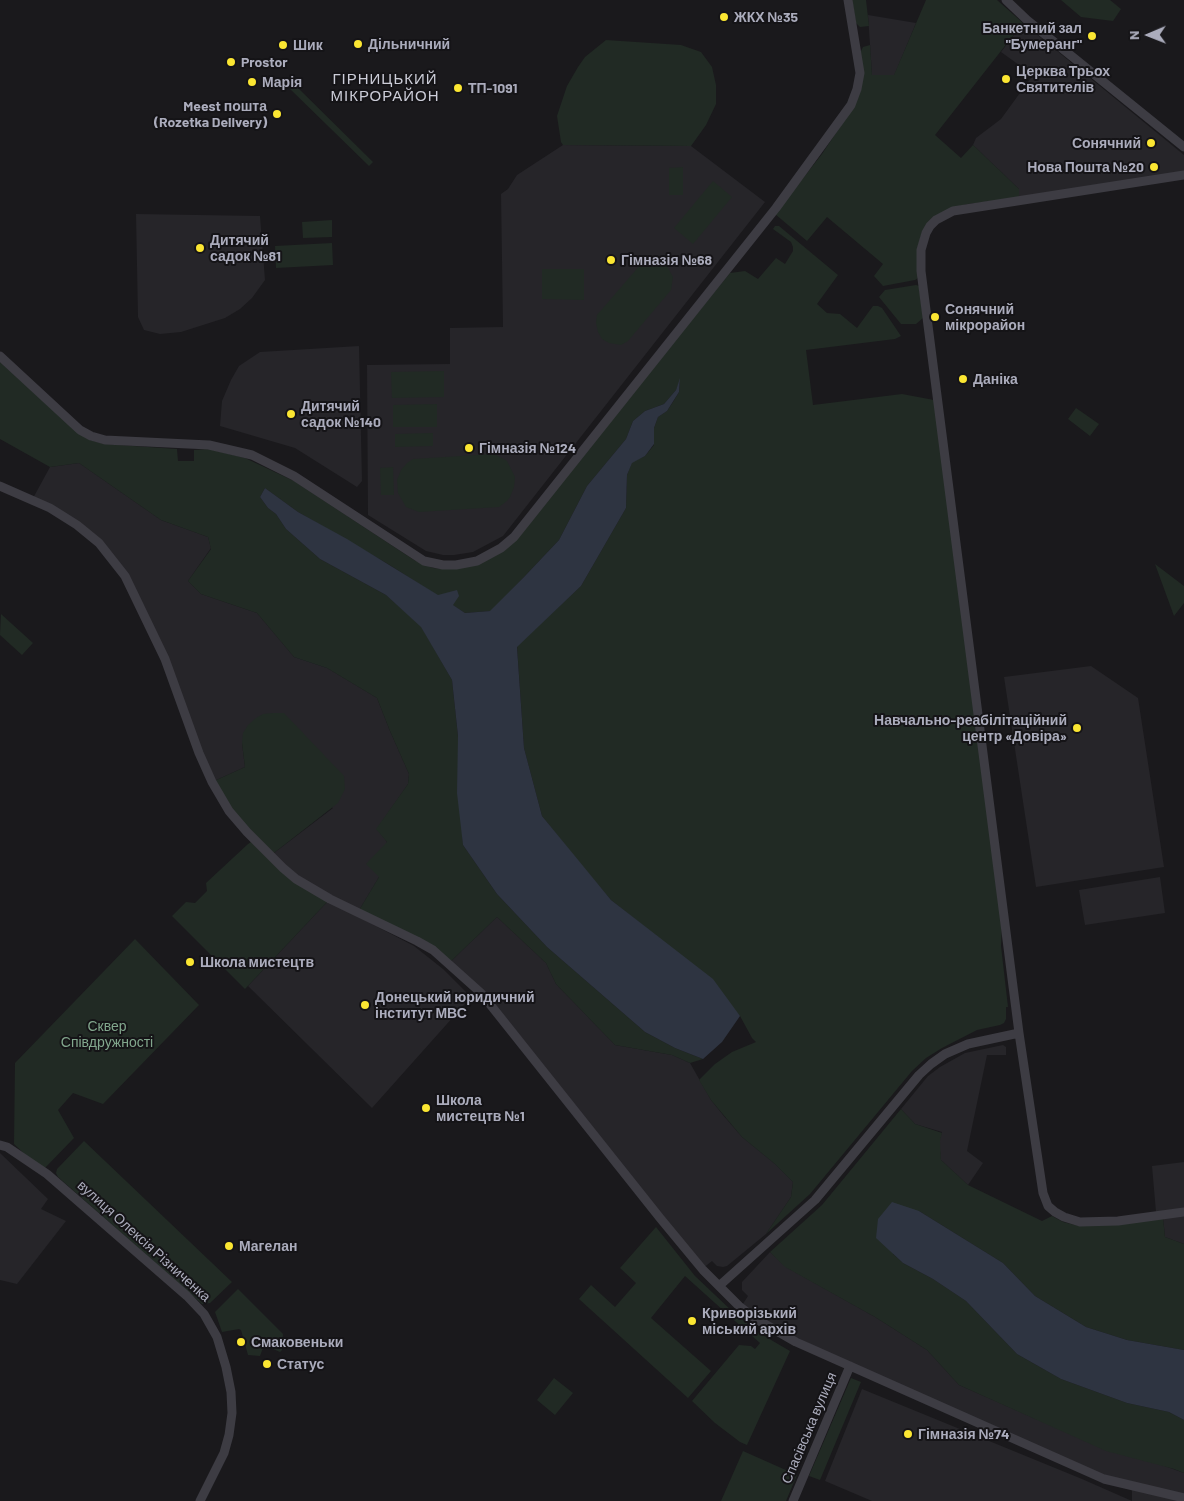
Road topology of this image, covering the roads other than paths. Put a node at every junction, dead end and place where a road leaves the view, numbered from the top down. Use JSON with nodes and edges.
{"nodes":[{"id":1,"x":848,"y":0,"type":"edge"},
{"id":2,"x":1006,"y":0,"type":"edge"},
{"id":3,"x":1184,"y":147,"type":"edge"},
{"id":4,"x":1184,"y":175,"type":"edge"},
{"id":5,"x":0,"y":356,"type":"edge"},
{"id":6,"x":0,"y":486,"type":"edge"},
{"id":7,"x":1019,"y":1033,"type":"junction"},
{"id":8,"x":0,"y":1145,"type":"edge"},
{"id":9,"x":1184,"y":1212,"type":"edge"},
{"id":10,"x":719,"y":1286,"type":"junction"},
{"id":11,"x":850,"y":1366,"type":"junction"},
{"id":12,"x":1184,"y":1498,"type":"edge"},
{"id":13,"x":200,"y":1501,"type":"edge"},
{"id":14,"x":793,"y":1501,"type":"edge"}],
"edges":[{"from":1,"to":5,"type":"street"},
{"from":2,"to":3,"type":"street"},
{"from":4,"to":7,"type":"street"},
{"from":6,"to":10,"type":"street"},
{"from":7,"to":9,"type":"street"},
{"from":7,"to":10,"type":"street"},
{"from":8,"to":13,"type":"street","name":"вулиця Олексія Різниченка"},
{"from":10,"to":11,"type":"street"},
{"from":11,"to":12,"type":"street"},
{"from":11,"to":14,"type":"street","name":"Спасівська вулиця"}]}
